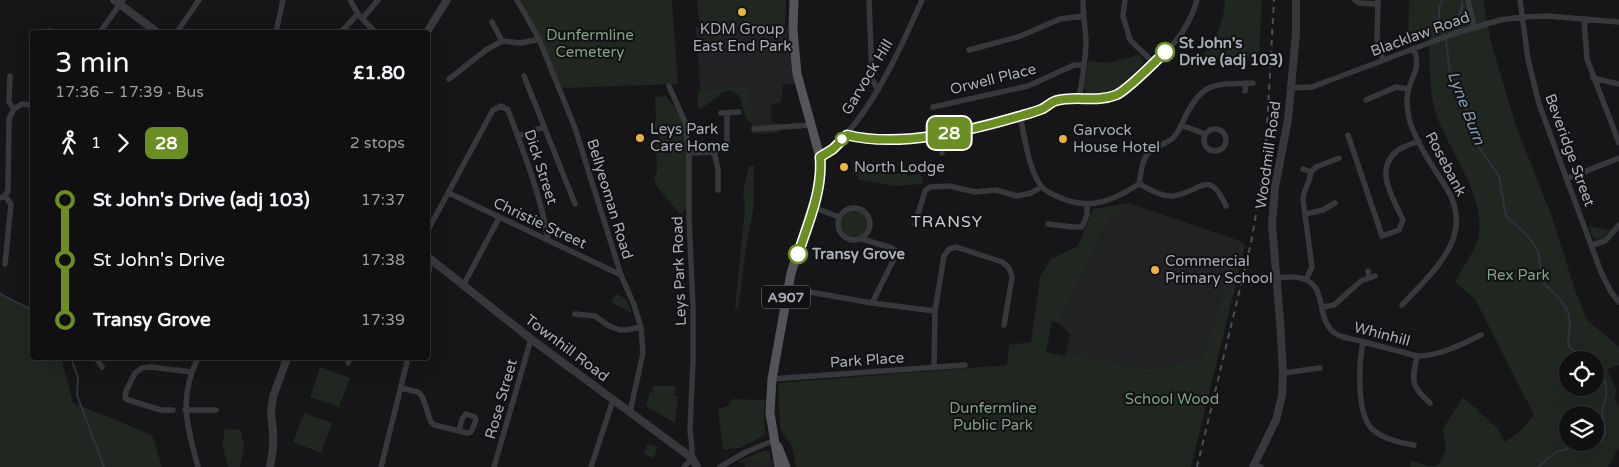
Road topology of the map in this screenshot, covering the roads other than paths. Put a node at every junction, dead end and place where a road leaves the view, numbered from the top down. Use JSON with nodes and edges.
{"nodes":[{"id":1,"x":198,"y":0,"type":"edge"},
{"id":2,"x":283,"y":0,"type":"edge"},
{"id":3,"x":350,"y":0,"type":"edge"},
{"id":4,"x":378,"y":0,"type":"edge"},
{"id":5,"x":447,"y":0,"type":"edge"},
{"id":6,"x":517,"y":0,"type":"edge"},
{"id":7,"x":794,"y":0,"type":"edge"},
{"id":8,"x":869,"y":0,"type":"edge"},
{"id":9,"x":922,"y":0,"type":"edge"},
{"id":10,"x":1083,"y":0,"type":"edge"},
{"id":11,"x":1125,"y":0,"type":"edge"},
{"id":12,"x":1198,"y":0,"type":"edge"},
{"id":13,"x":1296,"y":0,"type":"edge"},
{"id":14,"x":1355,"y":0,"type":"edge"},
{"id":15,"x":1468,"y":0,"type":"edge"},
{"id":16,"x":1520,"y":0,"type":"edge"},
{"id":17,"x":119,"y":2,"type":"edge"},
{"id":18,"x":1378,"y":2,"type":"edge"},
{"id":19,"x":360,"y":16,"type":"junction"},
{"id":20,"x":1082,"y":16,"type":"junction"},
{"id":21,"x":1522,"y":17,"type":"junction"},
{"id":22,"x":1584,"y":19,"type":"junction"},
{"id":23,"x":492,"y":22,"type":"dead end"},
{"id":24,"x":1619,"y":22,"type":"edge"},
{"id":25,"x":1474,"y":27,"type":"junction"},
{"id":26,"x":101,"y":30,"type":"edge"},
{"id":27,"x":154,"y":30,"type":"edge"},
{"id":28,"x":178,"y":30,"type":"edge"},
{"id":29,"x":276,"y":30,"type":"edge"},
{"id":30,"x":343,"y":30,"type":"edge"},
{"id":31,"x":373,"y":30,"type":"edge"},
{"id":32,"x":428,"y":30,"type":"edge"},
{"id":33,"x":539,"y":39,"type":"junction"},
{"id":34,"x":502,"y":41,"type":"junction"},
{"id":35,"x":1414,"y":48,"type":"junction"},
{"id":36,"x":969,"y":50,"type":"dead end"},
{"id":37,"x":1383,"y":60,"type":"junction"},
{"id":38,"x":1154,"y":63,"type":"junction"},
{"id":39,"x":1084,"y":65,"type":"junction"},
{"id":40,"x":10,"y":76,"type":"dead end"},
{"id":41,"x":524,"y":76,"type":"dead end"},
{"id":42,"x":1593,"y":78,"type":"junction"},
{"id":43,"x":449,"y":79,"type":"dead end"},
{"id":44,"x":1246,"y":83,"type":"junction"},
{"id":45,"x":1253,"y":83,"type":"dead end"},
{"id":46,"x":1619,"y":84,"type":"edge"},
{"id":47,"x":669,"y":86,"type":"dead end"},
{"id":48,"x":1291,"y":88,"type":"junction"},
{"id":49,"x":1408,"y":89,"type":"junction"},
{"id":50,"x":878,"y":90,"type":"junction"},
{"id":51,"x":1246,"y":92,"type":"dead end"},
{"id":52,"x":1079,"y":99,"type":"junction"},
{"id":53,"x":1366,"y":100,"type":"dead end"},
{"id":54,"x":30,"y":105,"type":"edge"},
{"id":55,"x":933,"y":106,"type":"dead end"},
{"id":56,"x":14,"y":109,"type":"junction"},
{"id":57,"x":739,"y":112,"type":"dead end"},
{"id":58,"x":1020,"y":116,"type":"junction"},
{"id":59,"x":811,"y":125,"type":"junction"},
{"id":60,"x":1181,"y":125,"type":"junction"},
{"id":61,"x":544,"y":126,"type":"junction"},
{"id":62,"x":754,"y":129,"type":"dead end"},
{"id":63,"x":1205,"y":134,"type":"dead end"},
{"id":64,"x":847,"y":135,"type":"junction"},
{"id":65,"x":1348,"y":135,"type":"dead end"},
{"id":66,"x":518,"y":136,"type":"junction"},
{"id":67,"x":940,"y":136,"type":"junction"},
{"id":68,"x":1419,"y":141,"type":"junction"},
{"id":69,"x":1619,"y":144,"type":"edge"},
{"id":70,"x":714,"y":152,"type":"junction"},
{"id":71,"x":689,"y":153,"type":"junction"},
{"id":72,"x":942,"y":153,"type":"dead end"},
{"id":73,"x":820,"y":157,"type":"junction"},
{"id":74,"x":1339,"y":158,"type":"dead end"},
{"id":75,"x":1619,"y":158,"type":"edge"},
{"id":76,"x":1303,"y":168,"type":"dead end"},
{"id":77,"x":1311,"y":172,"type":"junction"},
{"id":78,"x":1566,"y":179,"type":"junction"},
{"id":79,"x":1140,"y":184,"type":"junction"},
{"id":80,"x":1042,"y":187,"type":"junction"},
{"id":81,"x":718,"y":190,"type":"dead end"},
{"id":82,"x":449,"y":193,"type":"junction"},
{"id":83,"x":2,"y":197,"type":"edge"},
{"id":84,"x":575,"y":204,"type":"dead end"},
{"id":85,"x":1336,"y":204,"type":"dead end"},
{"id":86,"x":1087,"y":205,"type":"junction"},
{"id":87,"x":1226,"y":206,"type":"dead end"},
{"id":88,"x":813,"y":207,"type":"junction"},
{"id":89,"x":1306,"y":214,"type":"junction"},
{"id":90,"x":839,"y":217,"type":"junction"},
{"id":91,"x":498,"y":218,"type":"junction"},
{"id":92,"x":915,"y":224,"type":"dead end"},
{"id":93,"x":1048,"y":224,"type":"dead end"},
{"id":94,"x":1619,"y":225,"type":"edge"},
{"id":95,"x":430,"y":226,"type":"edge"},
{"id":96,"x":862,"y":239,"type":"junction"},
{"id":97,"x":548,"y":240,"type":"junction"},
{"id":98,"x":1592,"y":245,"type":"junction"},
{"id":99,"x":430,"y":260,"type":"edge"},
{"id":100,"x":5,"y":264,"type":"dead end"},
{"id":101,"x":1368,"y":270,"type":"dead end"},
{"id":102,"x":621,"y":275,"type":"junction"},
{"id":103,"x":1277,"y":278,"type":"junction"},
{"id":104,"x":1306,"y":280,"type":"junction"},
{"id":105,"x":463,"y":286,"type":"junction"},
{"id":106,"x":787,"y":288,"type":"junction"},
{"id":107,"x":1617,"y":295,"type":"edge"},
{"id":108,"x":1619,"y":302,"type":"edge"},
{"id":109,"x":872,"y":303,"type":"junction"},
{"id":110,"x":1402,"y":305,"type":"dead end"},
{"id":111,"x":1323,"y":307,"type":"junction"},
{"id":112,"x":935,"y":310,"type":"junction"},
{"id":113,"x":575,"y":314,"type":"dead end"},
{"id":114,"x":1004,"y":325,"type":"dead end"},
{"id":115,"x":641,"y":328,"type":"junction"},
{"id":116,"x":1482,"y":335,"type":"dead end"},
{"id":117,"x":531,"y":339,"type":"junction"},
{"id":118,"x":1363,"y":342,"type":"junction"},
{"id":119,"x":1416,"y":356,"type":"junction"},
{"id":120,"x":97,"y":360,"type":"edge"},
{"id":121,"x":197,"y":360,"type":"edge"},
{"id":122,"x":286,"y":360,"type":"edge"},
{"id":123,"x":408,"y":360,"type":"edge"},
{"id":124,"x":965,"y":365,"type":"dead end"},
{"id":125,"x":102,"y":367,"type":"dead end"},
{"id":126,"x":934,"y":368,"type":"junction"},
{"id":127,"x":1320,"y":368,"type":"dead end"},
{"id":128,"x":191,"y":372,"type":"junction"},
{"id":129,"x":1283,"y":373,"type":"junction"},
{"id":130,"x":772,"y":379,"type":"junction"},
{"id":131,"x":401,"y":388,"type":"junction"},
{"id":132,"x":613,"y":400,"type":"junction"},
{"id":133,"x":1430,"y":403,"type":"dead end"},
{"id":134,"x":160,"y":410,"type":"junction"},
{"id":135,"x":173,"y":410,"type":"dead end"},
{"id":136,"x":185,"y":410,"type":"junction"},
{"id":137,"x":216,"y":410,"type":"dead end"},
{"id":138,"x":630,"y":412,"type":"junction"},
{"id":139,"x":159,"y":419,"type":"dead end"},
{"id":140,"x":459,"y":432,"type":"dead end"},
{"id":141,"x":775,"y":440,"type":"junction"},
{"id":142,"x":1414,"y":445,"type":"dead end"},
{"id":143,"x":692,"y":458,"type":"junction"},
{"id":144,"x":722,"y":466,"type":"edge"},
{"id":145,"x":1256,"y":466,"type":"edge"},
{"id":146,"x":198,"y":467,"type":"edge"},
{"id":147,"x":270,"y":467,"type":"edge"},
{"id":148,"x":381,"y":467,"type":"edge"},
{"id":149,"x":494,"y":467,"type":"edge"},
{"id":150,"x":591,"y":467,"type":"edge"},
{"id":151,"x":684,"y":467,"type":"edge"},
{"id":152,"x":697,"y":467,"type":"edge"},
{"id":153,"x":779,"y":467,"type":"edge"},
{"id":154,"x":786,"y":467,"type":"edge"}],
"edges":[{"from":1,"to":28,"type":"street"},
{"from":2,"to":29,"type":"street"},
{"from":3,"to":19,"type":"street"},
{"from":4,"to":19,"type":"street"},
{"from":5,"to":32,"type":"street"},
{"from":6,"to":33,"type":"street","name":"Bellyeoman Road"},
{"from":7,"to":59,"type":"main road","number":"A907"},
{"from":8,"to":50,"type":"street"},
{"from":9,"to":50,"type":"street","name":"Garvock Hill"},
{"from":10,"to":20,"type":"street"},
{"from":11,"to":38,"type":"street"},
{"from":12,"to":38,"type":"street"},
{"from":13,"to":48,"type":"street","name":"Woodmill Road"},
{"from":14,"to":18,"type":"street"},
{"from":15,"to":25,"type":"street"},
{"from":16,"to":21,"type":"street","name":"Beveridge Street"},
{"from":17,"to":26,"type":"street"},
{"from":17,"to":27,"type":"street"},
{"from":18,"to":37,"type":"street"},
{"from":19,"to":30,"type":"street"},
{"from":19,"to":31,"type":"street"},
{"from":20,"to":36,"type":"street"},
{"from":20,"to":39,"type":"street"},
{"from":21,"to":22,"type":"street","name":"Blacklaw Road"},
{"from":21,"to":25,"type":"street","name":"Blacklaw Road"},
{"from":21,"to":78,"type":"street","name":"Beveridge Street"},
{"from":22,"to":24,"type":"street","name":"Blacklaw Road"},
{"from":22,"to":42,"type":"street"},
{"from":23,"to":34,"type":"street"},
{"from":25,"to":35,"type":"street","name":"Blacklaw Road"},
{"from":33,"to":34,"type":"street"},
{"from":33,"to":102,"type":"street","name":"Bellyeoman Road"},
{"from":34,"to":43,"type":"street"},
{"from":35,"to":37,"type":"street","name":"Blacklaw Road"},
{"from":35,"to":49,"type":"street","name":"Rosebank"},
{"from":37,"to":48,"type":"street","name":"Blacklaw Road"},
{"from":38,"to":52,"type":"street"},
{"from":39,"to":52,"type":"street"},
{"from":39,"to":55,"type":"street","name":"Orwell Place"},
{"from":40,"to":56,"type":"street"},
{"from":41,"to":61,"type":"street"},
{"from":42,"to":46,"type":"street"},
{"from":42,"to":69,"type":"street"},
{"from":44,"to":45,"type":"street"},
{"from":44,"to":51,"type":"street"},
{"from":44,"to":60,"type":"street"},
{"from":47,"to":71,"type":"street","name":"Leys Park Road"},
{"from":48,"to":103,"type":"street","name":"Woodmill Road"},
{"from":49,"to":53,"type":"street"},
{"from":49,"to":68,"type":"street","name":"Rosebank"},
{"from":50,"to":64,"type":"street","name":"Garvock Hill"},
{"from":52,"to":58,"type":"street"},
{"from":54,"to":56,"type":"street"},
{"from":56,"to":83,"type":"street"},
{"from":57,"to":70,"type":"street"},
{"from":58,"to":67,"type":"street"},
{"from":58,"to":80,"type":"street"},
{"from":59,"to":62,"type":"street"},
{"from":59,"to":73,"type":"main road","number":"A907"},
{"from":60,"to":63,"type":"street"},
{"from":60,"to":79,"type":"street"},
{"from":61,"to":66,"type":"street"},
{"from":61,"to":84,"type":"street"},
{"from":64,"to":67,"type":"street"},
{"from":64,"to":73,"type":"street","name":"Garvock Hill"},
{"from":65,"to":68,"type":"street"},
{"from":66,"to":82,"type":"street","name":"Dick Street"},
{"from":66,"to":97,"type":"street","name":"Dick Street"},
{"from":67,"to":72,"type":"street"},
{"from":68,"to":110,"type":"street","name":"Rosebank"},
{"from":70,"to":71,"type":"street"},
{"from":70,"to":81,"type":"street"},
{"from":71,"to":143,"type":"street","name":"Leys Park Road"},
{"from":73,"to":88,"type":"main road","number":"A907"},
{"from":74,"to":77,"type":"street"},
{"from":75,"to":78,"type":"street"},
{"from":76,"to":77,"type":"street"},
{"from":77,"to":89,"type":"street"},
{"from":78,"to":98,"type":"street","name":"Beveridge Street"},
{"from":79,"to":86,"type":"street"},
{"from":79,"to":87,"type":"street"},
{"from":80,"to":86,"type":"street"},
{"from":80,"to":92,"type":"street"},
{"from":82,"to":91,"type":"street","name":"Christie Street"},
{"from":82,"to":95,"type":"street"},
{"from":83,"to":100,"type":"street"},
{"from":85,"to":89,"type":"street"},
{"from":86,"to":93,"type":"street"},
{"from":88,"to":90,"type":"street"},
{"from":88,"to":106,"type":"main road","number":"A907"},
{"from":89,"to":104,"type":"street"},
{"from":90,"to":96,"type":"street"},
{"from":90,"to":96,"type":"street"},
{"from":91,"to":97,"type":"street","name":"Christie Street"},
{"from":91,"to":105,"type":"street"},
{"from":94,"to":98,"type":"street"},
{"from":96,"to":109,"type":"street"},
{"from":97,"to":102,"type":"street","name":"Christie Street"},
{"from":98,"to":107,"type":"street","name":"Beveridge Street"},
{"from":99,"to":105,"type":"street","name":"Townhill Road"},
{"from":101,"to":111,"type":"street"},
{"from":102,"to":115,"type":"street","name":"Bellyeoman Road"},
{"from":103,"to":104,"type":"street"},
{"from":103,"to":129,"type":"street","name":"Woodmill Road"},
{"from":104,"to":111,"type":"street","name":"Whinhill"},
{"from":105,"to":117,"type":"street","name":"Townhill Road"},
{"from":106,"to":109,"type":"street"},
{"from":106,"to":130,"type":"main road","number":"A907"},
{"from":107,"to":108,"type":"street","name":"Beveridge Street"},
{"from":109,"to":112,"type":"street"},
{"from":111,"to":118,"type":"street","name":"Whinhill"},
{"from":112,"to":114,"type":"street"},
{"from":112,"to":126,"type":"street"},
{"from":113,"to":115,"type":"street"},
{"from":115,"to":138,"type":"street","name":"Bellyeoman Road"},
{"from":116,"to":119,"type":"street","name":"Whinhill"},
{"from":117,"to":132,"type":"street","name":"Townhill Road"},
{"from":117,"to":149,"type":"street","name":"Rose Street"},
{"from":118,"to":119,"type":"street","name":"Whinhill"},
{"from":118,"to":142,"type":"street"},
{"from":119,"to":133,"type":"street"},
{"from":120,"to":125,"type":"street"},
{"from":121,"to":128,"type":"street"},
{"from":122,"to":147,"type":"street"},
{"from":123,"to":131,"type":"street"},
{"from":124,"to":126,"type":"street","name":"Park Place"},
{"from":126,"to":130,"type":"street","name":"Park Place"},
{"from":127,"to":129,"type":"street"},
{"from":128,"to":134,"type":"street"},
{"from":128,"to":136,"type":"street"},
{"from":129,"to":145,"type":"street","name":"Woodmill Road"},
{"from":130,"to":141,"type":"main road","number":"A907"},
{"from":131,"to":140,"type":"street"},
{"from":131,"to":148,"type":"street"},
{"from":132,"to":138,"type":"street","name":"Townhill Road"},
{"from":132,"to":150,"type":"street"},
{"from":134,"to":135,"type":"street"},
{"from":134,"to":139,"type":"street"},
{"from":136,"to":137,"type":"street"},
{"from":136,"to":146,"type":"street"},
{"from":138,"to":143,"type":"street","name":"Townhill Road"},
{"from":141,"to":144,"type":"street"},
{"from":141,"to":153,"type":"main road","number":"A907"},
{"from":141,"to":154,"type":"main road","number":"A907"},
{"from":143,"to":151,"type":"street"},
{"from":143,"to":152,"type":"street"}]}
